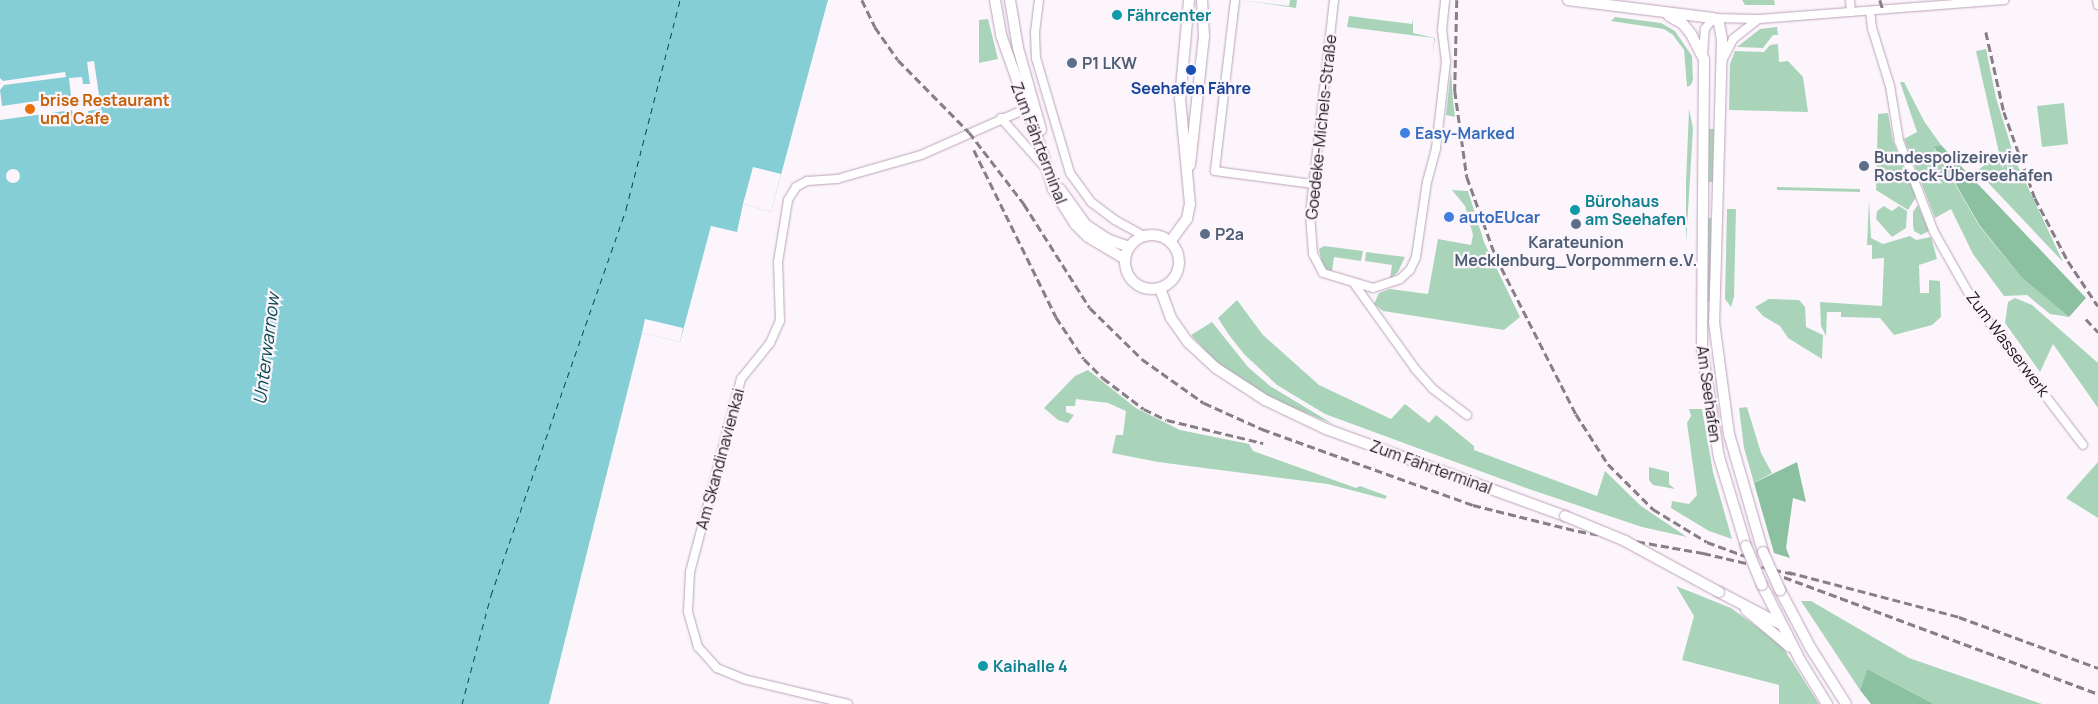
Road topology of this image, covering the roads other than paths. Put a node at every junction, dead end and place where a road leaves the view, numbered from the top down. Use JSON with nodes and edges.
{"nodes":[{"id":1,"x":995,"y":0,"type":"edge"},
{"id":2,"x":1010,"y":0,"type":"edge"},
{"id":3,"x":1039,"y":0,"type":"edge"},
{"id":4,"x":1189,"y":0,"type":"edge"},
{"id":5,"x":1202,"y":0,"type":"edge"},
{"id":6,"x":1235,"y":0,"type":"edge"},
{"id":7,"x":1334,"y":0,"type":"edge"},
{"id":8,"x":1445,"y":0,"type":"edge"},
{"id":9,"x":1850,"y":0,"type":"edge"},
{"id":10,"x":2004,"y":0,"type":"edge"},
{"id":11,"x":2098,"y":0,"type":"edge"},
{"id":12,"x":1574,"y":1,"type":"edge"},
{"id":13,"x":2098,"y":5,"type":"edge"},
{"id":14,"x":1870,"y":11,"type":"junction"},
{"id":15,"x":1851,"y":12,"type":"junction"},
{"id":16,"x":1666,"y":14,"type":"junction"},
{"id":17,"x":1713,"y":18,"type":"junction"},
{"id":18,"x":1759,"y":19,"type":"junction"},
{"id":19,"x":1704,"y":59,"type":"junction"},
{"id":20,"x":1719,"y":68,"type":"junction"},
{"id":21,"x":1028,"y":107,"type":"junction"},
{"id":22,"x":1001,"y":118,"type":"junction"},
{"id":23,"x":1048,"y":171,"type":"junction"},
{"id":24,"x":1189,"y":171,"type":"junction"},
{"id":25,"x":1313,"y":184,"type":"junction"},
{"id":26,"x":1144,"y":236,"type":"junction"},
{"id":27,"x":1170,"y":242,"type":"junction"},
{"id":28,"x":1129,"y":247,"type":"junction"},
{"id":29,"x":1125,"y":259,"type":"junction"},
{"id":30,"x":1355,"y":285,"type":"junction"},
{"id":31,"x":1160,"y":288,"type":"junction"},
{"id":32,"x":1467,"y":415,"type":"dead end"},
{"id":33,"x":2083,"y":445,"type":"dead end"},
{"id":34,"x":1740,"y":604,"type":"junction"},
{"id":35,"x":1783,"y":626,"type":"junction"},
{"id":36,"x":1810,"y":648,"type":"junction"},
{"id":37,"x":1800,"y":660,"type":"junction"},
{"id":38,"x":848,"y":704,"type":"edge"},
{"id":39,"x":1827,"y":704,"type":"edge"},
{"id":40,"x":1846,"y":704,"type":"edge"}],
"edges":[{"from":1,"to":21,"type":"street","name":"Zum Fährterminal"},
{"from":2,"to":21,"type":"street","name":"Zum Fährterminal"},
{"from":3,"to":26,"type":"street","name":"Zum Fährterminal"},
{"from":4,"to":24,"type":"street"},
{"from":5,"to":24,"type":"street"},
{"from":6,"to":25,"type":"street"},
{"from":7,"to":25,"type":"street","name":"Goedeke-Michels-Straße"},
{"from":8,"to":30,"type":"street","name":"Goedeke-Michels-Straße"},
{"from":9,"to":15,"type":"street"},
{"from":10,"to":14,"type":"street"},
{"from":11,"to":13,"type":"street"},
{"from":12,"to":16,"type":"street"},
{"from":14,"to":15,"type":"street"},
{"from":14,"to":33,"type":"street","name":"Zum Wasserwerk"},
{"from":15,"to":18,"type":"street"},
{"from":16,"to":17,"type":"street"},
{"from":16,"to":19,"type":"street"},
{"from":17,"to":18,"type":"street"},
{"from":17,"to":19,"type":"street","name":"Am Seehafen"},
{"from":17,"to":20,"type":"street","name":"Am Seehafen"},
{"from":18,"to":20,"type":"street","name":"Am Seehafen"},
{"from":19,"to":35,"type":"street","name":"Am Seehafen","bridge":true},
{"from":20,"to":36,"type":"street","name":"Am Seehafen","bridge":true},
{"from":21,"to":22,"type":"street","name":"Am Skandinavienkai"},
{"from":21,"to":23,"type":"street","name":"Zum Fährterminal"},
{"from":21,"to":28,"type":"street","name":"Zum Fährterminal"},
{"from":22,"to":23,"type":"street"},
{"from":22,"to":38,"type":"street","name":"Am Skandinavienkai"},
{"from":23,"to":29,"type":"street","name":"Zum Fährterminal"},
{"from":24,"to":27,"type":"street"},
{"from":25,"to":30,"type":"street","name":"Goedeke-Michels-Straße"},
{"from":26,"to":27,"type":"street","name":"Zum Fährterminal"},
{"from":26,"to":28,"type":"street"},
{"from":27,"to":31,"type":"street"},
{"from":28,"to":29,"type":"street"},
{"from":29,"to":31,"type":"street"},
{"from":30,"to":32,"type":"street"},
{"from":31,"to":34,"type":"street","name":"Zum Fährterminal","bridge":true},
{"from":34,"to":35,"type":"street","name":"Zum Fährterminal"},
{"from":34,"to":37,"type":"street","name":"Zum Fährterminal"},
{"from":35,"to":36,"type":"street","name":"Zum Fährterminal"},
{"from":35,"to":37,"type":"street","name":"Am Seehafen"},
{"from":36,"to":40,"type":"street","name":"Am Seehafen"},
{"from":37,"to":39,"type":"street","name":"Am Seehafen"}]}
